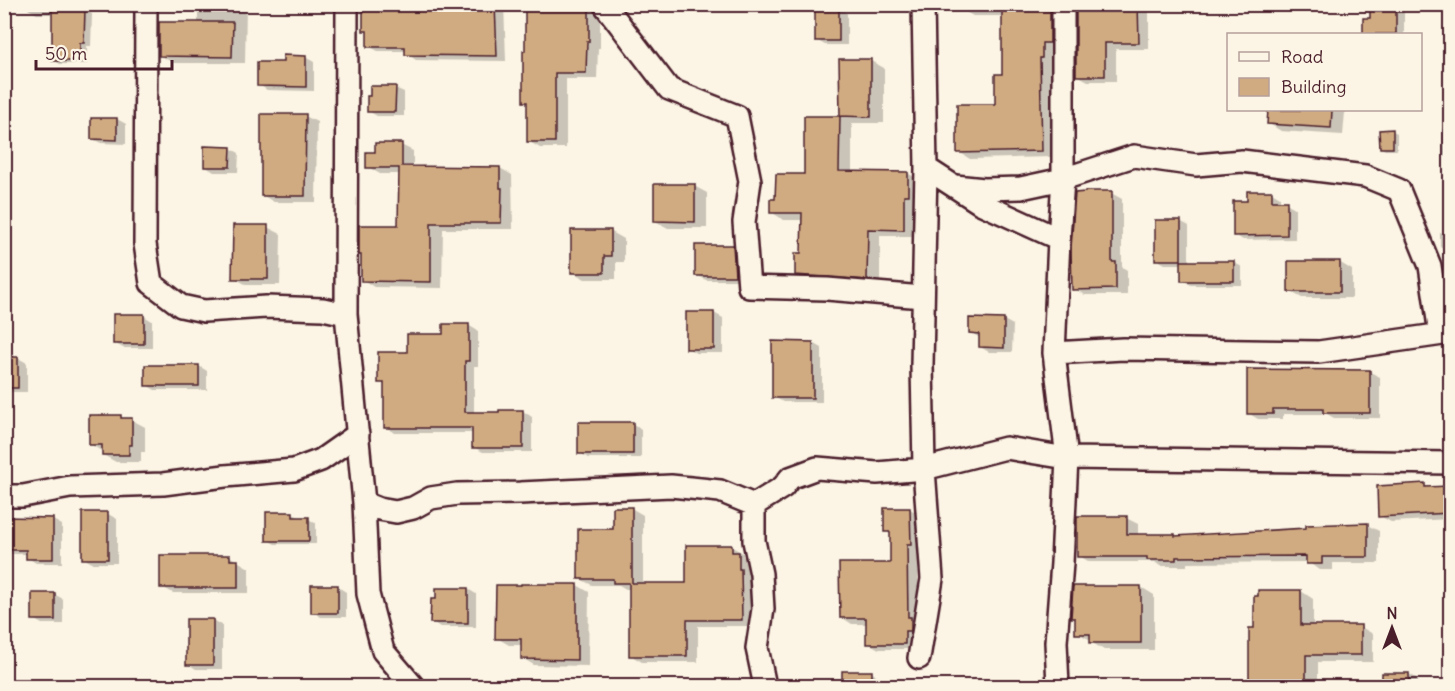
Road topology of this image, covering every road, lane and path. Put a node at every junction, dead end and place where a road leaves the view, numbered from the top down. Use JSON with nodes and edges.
{"nodes":[{"id":1,"x":146,"y":4,"type":"edge"},
{"id":2,"x":347,"y":4,"type":"edge"},
{"id":3,"x":604,"y":4,"type":"edge"},
{"id":4,"x":923,"y":4,"type":"edge"},
{"id":5,"x":1063,"y":4,"type":"edge"},
{"id":6,"x":926,"y":168,"type":"junction"},
{"id":7,"x":1063,"y":179,"type":"junction"},
{"id":8,"x":955,"y":186,"type":"junction"},
{"id":9,"x":1059,"y":239,"type":"junction"},
{"id":10,"x":923,"y":297,"type":"junction"},
{"id":11,"x":346,"y":314,"type":"junction"},
{"id":12,"x":1445,"y":334,"type":"edge"},
{"id":13,"x":1054,"y":353,"type":"junction"},
{"id":14,"x":358,"y":434,"type":"junction"},
{"id":15,"x":1067,"y":459,"type":"junction"},
{"id":16,"x":1450,"y":463,"type":"edge"},
{"id":17,"x":924,"y":469,"type":"junction"},
{"id":18,"x":4,"y":496,"type":"edge"},
{"id":19,"x":364,"y":502,"type":"junction"},
{"id":20,"x":753,"y":505,"type":"junction"},
{"id":21,"x":919,"y":658,"type":"dead end"},
{"id":22,"x":413,"y":687,"type":"edge"},
{"id":23,"x":765,"y":687,"type":"edge"},
{"id":24,"x":1058,"y":687,"type":"edge"}],
"edges":[{"from":1,"to":11,"type":"street"},
{"from":2,"to":11,"type":"street"},
{"from":3,"to":10,"type":"street"},
{"from":4,"to":6,"type":"street"},
{"from":5,"to":7,"type":"street"},
{"from":6,"to":8,"type":"street"},
{"from":6,"to":10,"type":"street"},
{"from":7,"to":8,"type":"street"},
{"from":7,"to":9,"type":"street"},
{"from":7,"to":12,"type":"street"},
{"from":8,"to":9,"type":"street"},
{"from":9,"to":13,"type":"street"},
{"from":10,"to":17,"type":"street"},
{"from":11,"to":14,"type":"street"},
{"from":12,"to":13,"type":"street"},
{"from":13,"to":15,"type":"street"},
{"from":14,"to":18,"type":"street"},
{"from":14,"to":19,"type":"street"},
{"from":15,"to":16,"type":"street"},
{"from":15,"to":17,"type":"street"},
{"from":15,"to":24,"type":"street"},
{"from":17,"to":20,"type":"street"},
{"from":17,"to":21,"type":"street"},
{"from":19,"to":20,"type":"street"},
{"from":19,"to":22,"type":"street"},
{"from":20,"to":23,"type":"street"}]}
